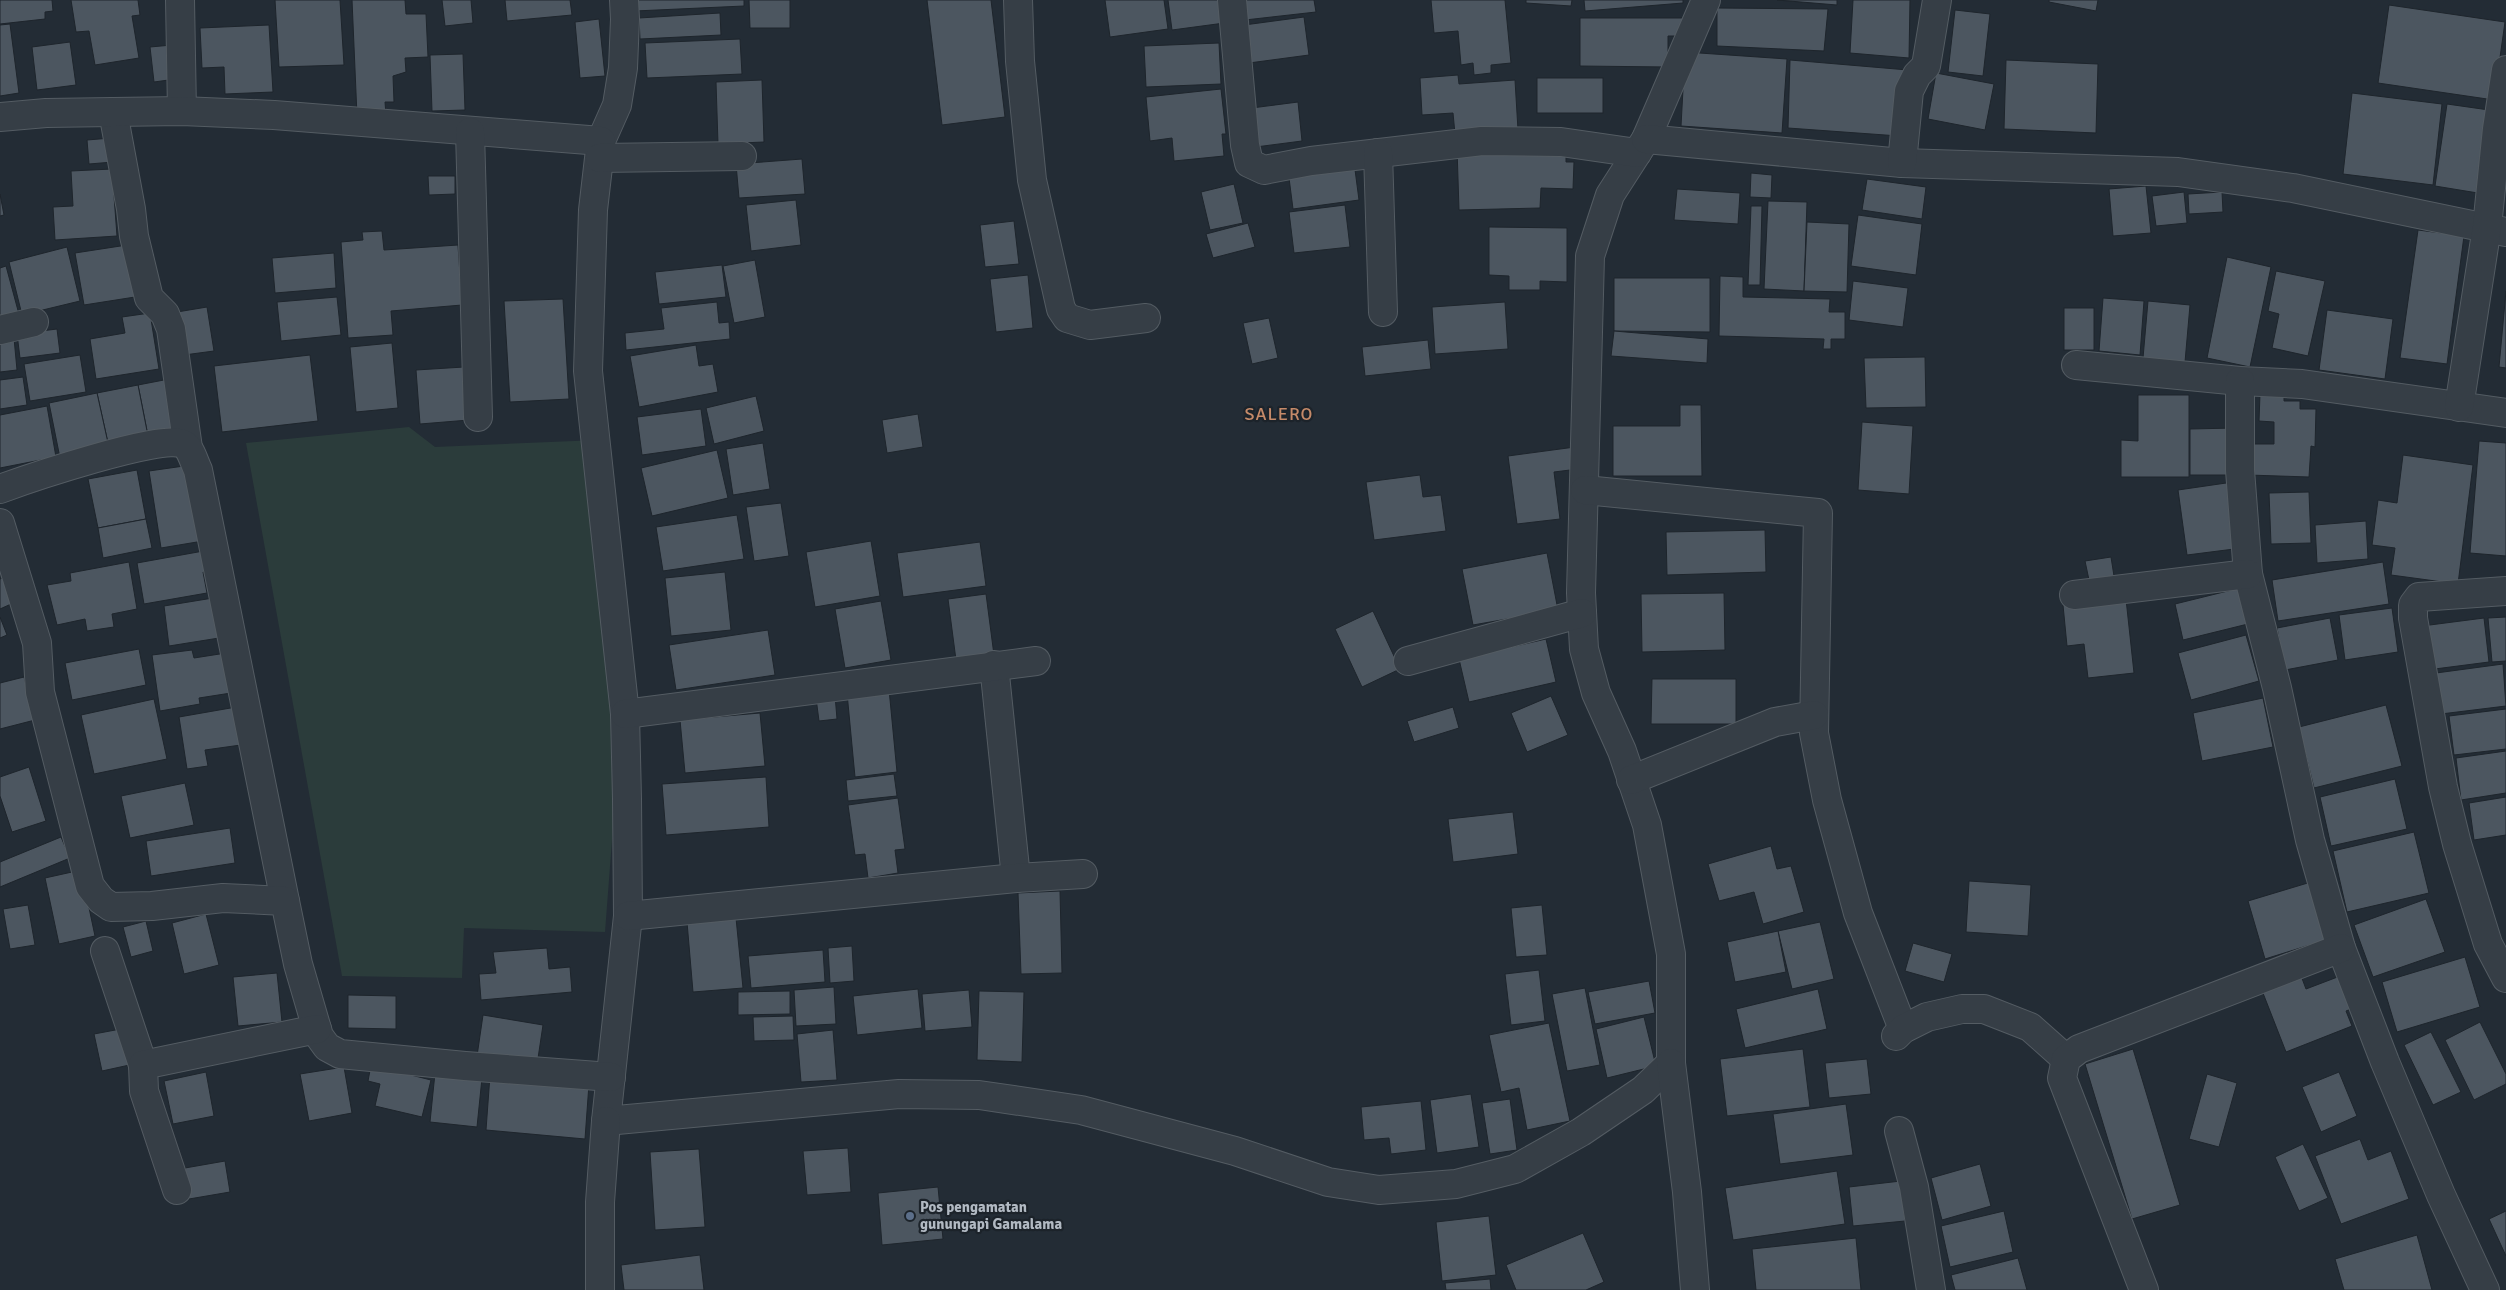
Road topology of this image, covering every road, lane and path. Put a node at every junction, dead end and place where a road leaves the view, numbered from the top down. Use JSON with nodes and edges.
{"nodes":[{"id":1,"x":180,"y":0,"type":"edge"},
{"id":2,"x":624,"y":0,"type":"edge"},
{"id":3,"x":1018,"y":0,"type":"edge"},
{"id":4,"x":1232,"y":0,"type":"edge"},
{"id":5,"x":1706,"y":0,"type":"edge"},
{"id":6,"x":1937,"y":0,"type":"edge"},
{"id":7,"x":2506,"y":70,"type":"edge"},
{"id":8,"x":182,"y":111,"type":"junction"},
{"id":9,"x":113,"y":112,"type":"junction"},
{"id":10,"x":0,"y":117,"type":"edge"},
{"id":11,"x":470,"y":132,"type":"junction"},
{"id":12,"x":1641,"y":146,"type":"junction"},
{"id":13,"x":600,"y":150,"type":"junction"},
{"id":14,"x":1378,"y":153,"type":"junction"},
{"id":15,"x":742,"y":156,"type":"dead end"},
{"id":16,"x":1902,"y":163,"type":"junction"},
{"id":17,"x":2496,"y":229,"type":"edge"},
{"id":18,"x":1382,"y":312,"type":"dead end"},
{"id":19,"x":1146,"y":318,"type":"dead end"},
{"id":20,"x":34,"y":322,"type":"dead end"},
{"id":21,"x":0,"y":330,"type":"edge"},
{"id":22,"x":2076,"y":365,"type":"dead end"},
{"id":23,"x":2240,"y":381,"type":"junction"},
{"id":24,"x":2459,"y":407,"type":"junction"},
{"id":25,"x":2506,"y":413,"type":"edge"},
{"id":26,"x":478,"y":417,"type":"dead end"},
{"id":27,"x":188,"y":448,"type":"junction"},
{"id":28,"x":0,"y":489,"type":"edge"},
{"id":29,"x":1585,"y":490,"type":"junction"},
{"id":30,"x":0,"y":523,"type":"edge"},
{"id":31,"x":2248,"y":574,"type":"junction"},
{"id":32,"x":2506,"y":591,"type":"edge"},
{"id":33,"x":2074,"y":595,"type":"dead end"},
{"id":34,"x":1582,"y":612,"type":"junction"},
{"id":35,"x":1036,"y":661,"type":"dead end"},
{"id":36,"x":1408,"y":661,"type":"dead end"},
{"id":37,"x":994,"y":666,"type":"junction"},
{"id":38,"x":625,"y":714,"type":"junction"},
{"id":39,"x":1814,"y":715,"type":"junction"},
{"id":40,"x":1631,"y":780,"type":"junction"},
{"id":41,"x":1083,"y":874,"type":"dead end"},
{"id":42,"x":1016,"y":878,"type":"junction"},
{"id":43,"x":286,"y":901,"type":"junction"},
{"id":44,"x":628,"y":916,"type":"junction"},
{"id":45,"x":2341,"y":948,"type":"junction"},
{"id":46,"x":105,"y":951,"type":"dead end"},
{"id":47,"x":2506,"y":978,"type":"edge"},
{"id":48,"x":317,"y":1029,"type":"junction"},
{"id":49,"x":2066,"y":1059,"type":"junction"},
{"id":50,"x":1671,"y":1063,"type":"junction"},
{"id":51,"x":143,"y":1065,"type":"junction"},
{"id":52,"x":611,"y":1077,"type":"junction"},
{"id":53,"x":606,"y":1121,"type":"junction"},
{"id":54,"x":1899,"y":1131,"type":"dead end"},
{"id":55,"x":177,"y":1190,"type":"dead end"},
{"id":56,"x":600,"y":1290,"type":"edge"},
{"id":57,"x":1695,"y":1290,"type":"edge"},
{"id":58,"x":1931,"y":1290,"type":"edge"},
{"id":59,"x":2144,"y":1290,"type":"edge"},
{"id":60,"x":2485,"y":1290,"type":"edge"}],
"edges":[{"from":1,"to":8,"type":"street"},
{"from":2,"to":13,"type":"street"},
{"from":3,"to":19,"type":"street"},
{"from":4,"to":14,"type":"street"},
{"from":5,"to":12,"type":"street"},
{"from":6,"to":16,"type":"street"},
{"from":7,"to":17,"type":"street"},
{"from":8,"to":9,"type":"street"},
{"from":8,"to":11,"type":"street"},
{"from":9,"to":10,"type":"street"},
{"from":9,"to":27,"type":"street"},
{"from":11,"to":13,"type":"street"},
{"from":11,"to":26,"type":"street"},
{"from":12,"to":14,"type":"street"},
{"from":12,"to":16,"type":"street"},
{"from":12,"to":29,"type":"street"},
{"from":13,"to":15,"type":"street"},
{"from":13,"to":38,"type":"street"},
{"from":14,"to":18,"type":"street"},
{"from":16,"to":17,"type":"street"},
{"from":17,"to":24,"type":"street"},
{"from":20,"to":21,"type":"street"},
{"from":22,"to":23,"type":"street"},
{"from":23,"to":24,"type":"street"},
{"from":23,"to":31,"type":"street"},
{"from":24,"to":25,"type":"street"},
{"from":27,"to":28,"type":"street"},
{"from":27,"to":43,"type":"street"},
{"from":29,"to":34,"type":"street"},
{"from":29,"to":39,"type":"street"},
{"from":30,"to":43,"type":"street"},
{"from":31,"to":33,"type":"street"},
{"from":31,"to":45,"type":"street"},
{"from":32,"to":47,"type":"street"},
{"from":34,"to":36,"type":"street"},
{"from":34,"to":40,"type":"street"},
{"from":35,"to":37,"type":"street"},
{"from":37,"to":38,"type":"street"},
{"from":37,"to":42,"type":"street"},
{"from":38,"to":44,"type":"street"},
{"from":39,"to":40,"type":"street"},
{"from":39,"to":49,"type":"street"},
{"from":40,"to":50,"type":"street"},
{"from":41,"to":42,"type":"street"},
{"from":42,"to":44,"type":"street"},
{"from":43,"to":48,"type":"street"},
{"from":44,"to":52,"type":"street"},
{"from":45,"to":49,"type":"street"},
{"from":45,"to":60,"type":"street"},
{"from":46,"to":51,"type":"street"},
{"from":48,"to":51,"type":"street"},
{"from":48,"to":52,"type":"street"},
{"from":49,"to":59,"type":"street"},
{"from":50,"to":53,"type":"street"},
{"from":50,"to":57,"type":"street"},
{"from":51,"to":55,"type":"street"},
{"from":52,"to":53,"type":"street"},
{"from":53,"to":56,"type":"street"},
{"from":54,"to":58,"type":"street"}]}
